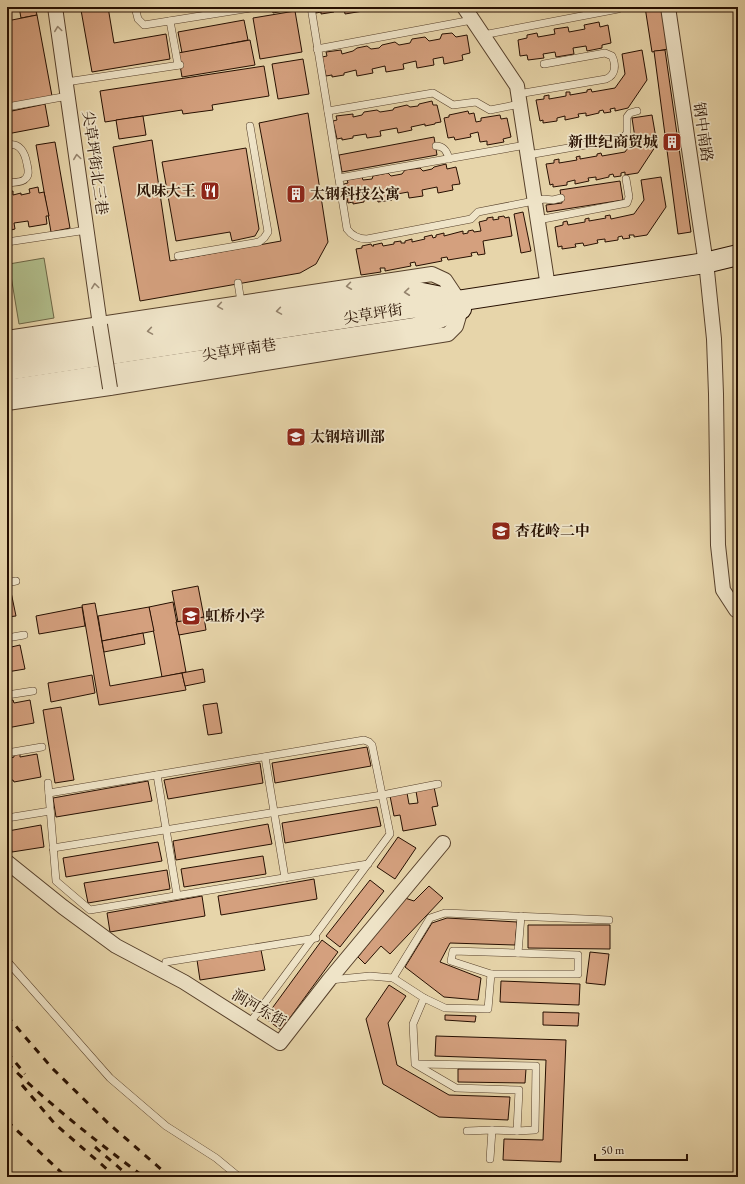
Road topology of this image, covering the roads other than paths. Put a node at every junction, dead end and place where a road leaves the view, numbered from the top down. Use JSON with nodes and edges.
{"nodes":[{"id":1,"x":55,"y":7,"type":"edge"},
{"id":2,"x":135,"y":7,"type":"edge"},
{"id":3,"x":257,"y":7,"type":"edge"},
{"id":4,"x":311,"y":7,"type":"edge"},
{"id":5,"x":464,"y":7,"type":"edge"},
{"id":6,"x":668,"y":7,"type":"edge"},
{"id":7,"x":618,"y":10,"type":"dead end"},
{"id":8,"x":472,"y":20,"type":"junction"},
{"id":9,"x":170,"y":21,"type":"junction"},
{"id":10,"x":483,"y":35,"type":"junction"},
{"id":11,"x":317,"y":49,"type":"junction"},
{"id":12,"x":544,"y":64,"type":"dead end"},
{"id":13,"x":66,"y":82,"type":"junction"},
{"id":14,"x":68,"y":96,"type":"junction"},
{"id":15,"x":519,"y":99,"type":"junction"},
{"id":16,"x":7,"y":107,"type":"edge"},
{"id":17,"x":328,"y":111,"type":"junction"},
{"id":18,"x":637,"y":111,"type":"dead end"},
{"id":19,"x":250,"y":126,"type":"dead end"},
{"id":20,"x":7,"y":145,"type":"edge"},
{"id":21,"x":436,"y":146,"type":"dead end"},
{"id":22,"x":527,"y":150,"type":"junction"},
{"id":23,"x":449,"y":159,"type":"junction"},
{"id":24,"x":339,"y":178,"type":"junction"},
{"id":25,"x":626,"y":179,"type":"dead end"},
{"id":26,"x":7,"y":183,"type":"edge"},
{"id":27,"x":561,"y":198,"type":"dead end"},
{"id":28,"x":535,"y":201,"type":"junction"},
{"id":29,"x":538,"y":220,"type":"junction"},
{"id":30,"x":87,"y":230,"type":"junction"},
{"id":31,"x":7,"y":242,"type":"edge"},
{"id":32,"x":738,"y":255,"type":"edge"},
{"id":33,"x":178,"y":256,"type":"dead end"},
{"id":34,"x":738,"y":264,"type":"edge"},
{"id":35,"x":706,"y":267,"type":"junction"},
{"id":36,"x":238,"y":283,"type":"dead end"},
{"id":37,"x":548,"y":287,"type":"junction"},
{"id":38,"x":241,"y":302,"type":"junction"},
{"id":39,"x":460,"y":305,"type":"junction"},
{"id":40,"x":100,"y":325,"type":"junction"},
{"id":41,"x":7,"y":338,"type":"edge"},
{"id":42,"x":7,"y":352,"type":"edge"},
{"id":43,"x":7,"y":370,"type":"edge"},
{"id":44,"x":7,"y":380,"type":"edge"},
{"id":45,"x":110,"y":388,"type":"junction"},
{"id":46,"x":7,"y":390,"type":"edge"},
{"id":47,"x":7,"y":403,"type":"edge"},
{"id":48,"x":16,"y":581,"type":"dead end"},
{"id":49,"x":7,"y":582,"type":"edge"},
{"id":50,"x":738,"y":610,"type":"edge"},
{"id":51,"x":24,"y":636,"type":"dead end"},
{"id":52,"x":7,"y":638,"type":"edge"},
{"id":53,"x":33,"y":691,"type":"dead end"},
{"id":54,"x":7,"y":696,"type":"edge"},
{"id":55,"x":42,"y":747,"type":"dead end"},
{"id":56,"x":7,"y":753,"type":"edge"},
{"id":57,"x":265,"y":757,"type":"junction"},
{"id":58,"x":157,"y":775,"type":"junction"},
{"id":59,"x":48,"y":783,"type":"dead end"},
{"id":60,"x":438,"y":784,"type":"dead end"},
{"id":61,"x":49,"y":793,"type":"junction"},
{"id":62,"x":382,"y":795,"type":"junction"},
{"id":63,"x":50,"y":811,"type":"junction"},
{"id":64,"x":274,"y":812,"type":"junction"},
{"id":65,"x":7,"y":818,"type":"edge"},
{"id":66,"x":166,"y":830,"type":"junction"},
{"id":67,"x":444,"y":843,"type":"dead end"},
{"id":68,"x":53,"y":848,"type":"junction"},
{"id":69,"x":7,"y":862,"type":"edge"},
{"id":70,"x":368,"y":864,"type":"junction"},
{"id":71,"x":285,"y":878,"type":"junction"},
{"id":72,"x":177,"y":895,"type":"junction"},
{"id":73,"x":521,"y":916,"type":"junction"},
{"id":74,"x":609,"y":920,"type":"dead end"},
{"id":75,"x":314,"y":938,"type":"junction"},
{"id":76,"x":518,"y":953,"type":"junction"},
{"id":77,"x":7,"y":961,"type":"edge"},
{"id":78,"x":166,"y":962,"type":"dead end"},
{"id":79,"x":491,"y":974,"type":"junction"},
{"id":80,"x":393,"y":978,"type":"junction"},
{"id":81,"x":329,"y":980,"type":"junction"},
{"id":82,"x":424,"y":998,"type":"junction"},
{"id":83,"x":249,"y":1024,"type":"junction"},
{"id":84,"x":415,"y":1064,"type":"junction"},
{"id":85,"x":492,"y":1130,"type":"junction"},
{"id":86,"x":467,"y":1131,"type":"dead end"},
{"id":87,"x":518,"y":1131,"type":"junction"},
{"id":88,"x":490,"y":1159,"type":"dead end"},
{"id":89,"x":239,"y":1177,"type":"edge"}],
"edges":[{"from":13,"to":1,"type":"street","name":"尖草坪街北三巷","one_way":true},
{"from":2,"to":9,"type":"lane"},
{"from":3,"to":9,"type":"lane"},
{"from":4,"to":11,"type":"lane"},
{"from":5,"to":8,"type":"street"},
{"from":6,"to":35,"type":"street","name":"钢中南路"},
{"from":7,"to":10,"type":"lane"},
{"from":8,"to":10,"type":"street"},
{"from":8,"to":11,"type":"lane"},
{"from":9,"to":13,"type":"lane"},
{"from":10,"to":15,"type":"street"},
{"from":11,"to":17,"type":"lane"},
{"from":12,"to":15,"type":"lane"},
{"from":13,"to":14,"type":"street","name":"尖草坪街北三巷"},
{"from":14,"to":16,"type":"lane"},
{"from":30,"to":14,"type":"street","name":"尖草坪街北三巷","one_way":true},
{"from":15,"to":17,"type":"lane"},
{"from":15,"to":22,"type":"street"},
{"from":17,"to":24,"type":"lane"},
{"from":18,"to":22,"type":"lane"},
{"from":19,"to":33,"type":"lane"},
{"from":20,"to":26,"type":"lane"},
{"from":21,"to":23,"type":"lane"},
{"from":22,"to":23,"type":"lane"},
{"from":22,"to":28,"type":"street"},
{"from":23,"to":24,"type":"lane"},
{"from":24,"to":28,"type":"lane"},
{"from":25,"to":29,"type":"lane"},
{"from":27,"to":28,"type":"lane"},
{"from":28,"to":29,"type":"street"},
{"from":29,"to":37,"type":"street"},
{"from":30,"to":31,"type":"lane"},
{"from":40,"to":30,"type":"street","name":"尖草坪街北三巷","one_way":true},
{"from":32,"to":35,"type":"main road","name":"尖草坪街"},
{"from":34,"to":35,"type":"main road","name":"尖草坪街"},
{"from":35,"to":37,"type":"main road","name":"尖草坪街"},
{"from":35,"to":39,"type":"main road","name":"尖草坪街"},
{"from":35,"to":50,"type":"street","name":"钢中南路"},
{"from":36,"to":38,"type":"lane"},
{"from":37,"to":39,"type":"main road","name":"尖草坪街"},
{"from":39,"to":38,"type":"street","one_way":true},
{"from":38,"to":40,"type":"street","one_way":true},
{"from":39,"to":42,"type":"main road","one_way":true},
{"from":39,"to":43,"type":"main road","name":"尖草坪街"},
{"from":39,"to":44,"type":"main road","name":"尖草坪街"},
{"from":39,"to":45,"type":"street","name":"尖草坪南巷"},
{"from":39,"to":46,"type":"main road"},
{"from":40,"to":41,"type":"street"},
{"from":40,"to":45,"type":"street","name":"尖草坪街北三巷","bridge":true},
{"from":45,"to":47,"type":"street","name":"尖草坪南巷"},
{"from":48,"to":49,"type":"lane"},
{"from":51,"to":52,"type":"lane"},
{"from":53,"to":54,"type":"lane"},
{"from":55,"to":56,"type":"lane"},
{"from":57,"to":58,"type":"lane"},
{"from":57,"to":62,"type":"lane"},
{"from":57,"to":64,"type":"lane"},
{"from":58,"to":61,"type":"lane"},
{"from":58,"to":66,"type":"lane"},
{"from":59,"to":61,"type":"lane"},
{"from":60,"to":62,"type":"lane"},
{"from":61,"to":63,"type":"lane"},
{"from":62,"to":64,"type":"lane"},
{"from":62,"to":70,"type":"lane"},
{"from":63,"to":65,"type":"lane"},
{"from":63,"to":68,"type":"lane"},
{"from":64,"to":66,"type":"lane"},
{"from":64,"to":71,"type":"lane"},
{"from":66,"to":68,"type":"lane"},
{"from":66,"to":72,"type":"lane"},
{"from":67,"to":81,"type":"street","name":"涧河东街"},
{"from":68,"to":72,"type":"lane"},
{"from":69,"to":83,"type":"street","name":"涧河东街"},
{"from":70,"to":71,"type":"lane"},
{"from":70,"to":75,"type":"lane"},
{"from":71,"to":72,"type":"lane"},
{"from":73,"to":74,"type":"lane"},
{"from":73,"to":76,"type":"lane"},
{"from":73,"to":80,"type":"lane"},
{"from":75,"to":78,"type":"lane"},
{"from":75,"to":83,"type":"lane"},
{"from":76,"to":79,"type":"lane"},
{"from":76,"to":79,"type":"lane"},
{"from":77,"to":89,"type":"lane"},
{"from":79,"to":82,"type":"lane"},
{"from":80,"to":81,"type":"lane"},
{"from":80,"to":82,"type":"lane"},
{"from":81,"to":83,"type":"street","name":"涧河东街"},
{"from":82,"to":84,"type":"lane"},
{"from":84,"to":87,"type":"lane"},
{"from":84,"to":87,"type":"lane"},
{"from":85,"to":86,"type":"lane"},
{"from":85,"to":87,"type":"lane"},
{"from":85,"to":88,"type":"lane"}]}
